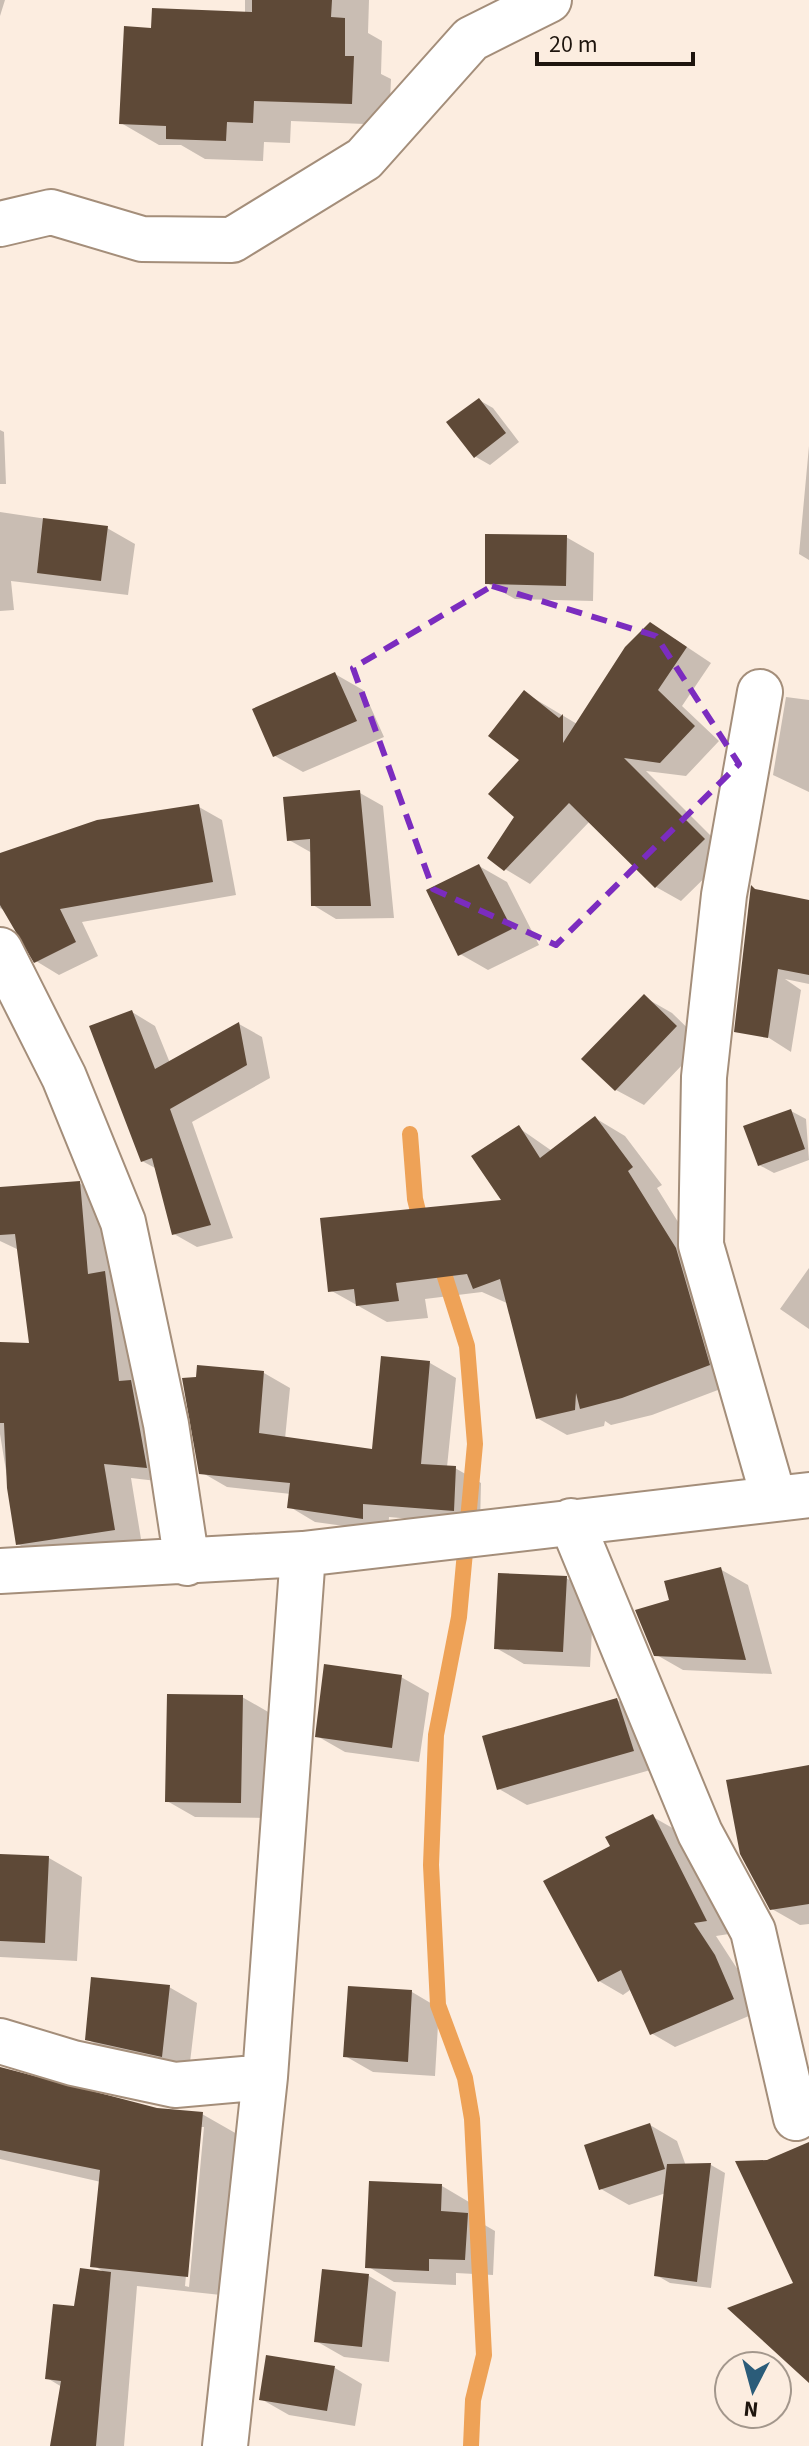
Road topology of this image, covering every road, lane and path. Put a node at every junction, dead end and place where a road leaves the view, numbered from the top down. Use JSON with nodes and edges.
{"nodes":[{"id":1,"x":549,"y":0,"type":"edge"},
{"id":2,"x":0,"y":224,"type":"edge"},
{"id":3,"x":760,"y":692,"type":"dead end"},
{"id":4,"x":0,"y":950,"type":"edge"},
{"id":5,"x":791,"y":1497,"type":"edge"},
{"id":6,"x":571,"y":1521,"type":"junction"},
{"id":7,"x":303,"y":1554,"type":"junction"},
{"id":8,"x":187,"y":1563,"type":"junction"},
{"id":9,"x":0,"y":1571,"type":"edge"},
{"id":10,"x":0,"y":2041,"type":"edge"},
{"id":11,"x":265,"y":2077,"type":"junction"},
{"id":12,"x":796,"y":2118,"type":"dead end"},
{"id":13,"x":225,"y":2446,"type":"edge"}],
"edges":[{"from":1,"to":2,"type":"street"},
{"from":3,"to":5,"type":"street"},
{"from":4,"to":8,"type":"street"},
{"from":5,"to":6,"type":"street"},
{"from":6,"to":7,"type":"street"},
{"from":6,"to":12,"type":"street"},
{"from":7,"to":8,"type":"street"},
{"from":7,"to":11,"type":"street"},
{"from":8,"to":9,"type":"street"},
{"from":10,"to":11,"type":"street"},
{"from":11,"to":13,"type":"street"}]}
